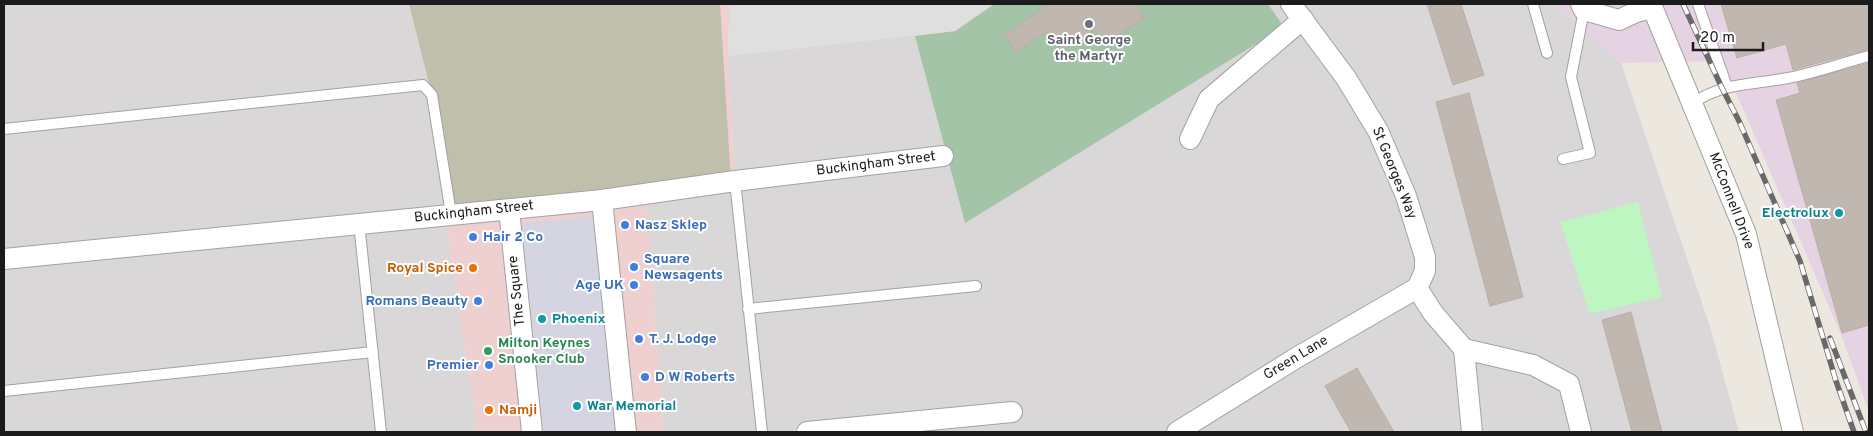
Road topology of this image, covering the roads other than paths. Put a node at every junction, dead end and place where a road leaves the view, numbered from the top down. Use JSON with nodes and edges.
{"nodes":[{"id":1,"x":1534,"y":4,"type":"edge"},
{"id":2,"x":1698,"y":4,"type":"edge"},
{"id":3,"x":1651,"y":6,"type":"edge"},
{"id":4,"x":1582,"y":7,"type":"edge"},
{"id":5,"x":1297,"y":11,"type":"edge"},
{"id":6,"x":1546,"y":53,"type":"dead end"},
{"id":7,"x":1869,"y":56,"type":"edge"},
{"id":8,"x":1728,"y":87,"type":"junction"},
{"id":9,"x":1693,"y":103,"type":"junction"},
{"id":10,"x":4,"y":129,"type":"edge"},
{"id":11,"x":1190,"y":139,"type":"dead end"},
{"id":12,"x":943,"y":156,"type":"dead end"},
{"id":13,"x":1563,"y":160,"type":"dead end"},
{"id":14,"x":735,"y":181,"type":"junction"},
{"id":15,"x":602,"y":200,"type":"junction"},
{"id":16,"x":508,"y":209,"type":"junction"},
{"id":17,"x":451,"y":214,"type":"junction"},
{"id":18,"x":359,"y":223,"type":"junction"},
{"id":19,"x":4,"y":259,"type":"edge"},
{"id":20,"x":976,"y":286,"type":"dead end"},
{"id":21,"x":1417,"y":288,"type":"junction"},
{"id":22,"x":748,"y":309,"type":"junction"},
{"id":23,"x":1464,"y":349,"type":"junction"},
{"id":24,"x":373,"y":352,"type":"junction"},
{"id":25,"x":4,"y":391,"type":"edge"},
{"id":26,"x":1012,"y":412,"type":"dead end"},
{"id":27,"x":382,"y":432,"type":"edge"},
{"id":28,"x":532,"y":432,"type":"edge"},
{"id":29,"x":626,"y":432,"type":"edge"},
{"id":30,"x":762,"y":432,"type":"edge"},
{"id":31,"x":807,"y":432,"type":"edge"},
{"id":32,"x":1177,"y":432,"type":"edge"},
{"id":33,"x":1472,"y":432,"type":"edge"},
{"id":34,"x":1581,"y":432,"type":"edge"},
{"id":35,"x":1792,"y":432,"type":"edge"}],
"edges":[{"from":1,"to":6,"type":"lane"},
{"from":2,"to":8,"type":"lane"},
{"from":3,"to":4,"type":"street","name":"McConnell Drive"},
{"from":3,"to":9,"type":"street","name":"McConnell Drive"},
{"from":4,"to":13,"type":"lane"},
{"from":5,"to":11,"type":"street"},
{"from":5,"to":21,"type":"street","name":"St Georges Way"},
{"from":7,"to":8,"type":"lane"},
{"from":8,"to":9,"type":"lane"},
{"from":9,"to":35,"type":"street","name":"McConnell Drive"},
{"from":10,"to":17,"type":"lane"},
{"from":12,"to":14,"type":"street","name":"Buckingham Street"},
{"from":14,"to":15,"type":"street","name":"Buckingham Street"},
{"from":14,"to":22,"type":"lane"},
{"from":15,"to":16,"type":"street","name":"Buckingham Street"},
{"from":15,"to":29,"type":"street"},
{"from":16,"to":17,"type":"street","name":"Buckingham Street"},
{"from":16,"to":28,"type":"street","name":"The Square"},
{"from":17,"to":18,"type":"street","name":"Buckingham Street"},
{"from":18,"to":19,"type":"street","name":"Buckingham Street"},
{"from":18,"to":24,"type":"lane"},
{"from":20,"to":22,"type":"lane"},
{"from":21,"to":23,"type":"street"},
{"from":21,"to":32,"type":"street","name":"Green Lane"},
{"from":22,"to":30,"type":"lane"},
{"from":23,"to":33,"type":"street"},
{"from":23,"to":34,"type":"street"},
{"from":24,"to":25,"type":"lane"},
{"from":24,"to":27,"type":"lane"},
{"from":26,"to":31,"type":"street"}]}
